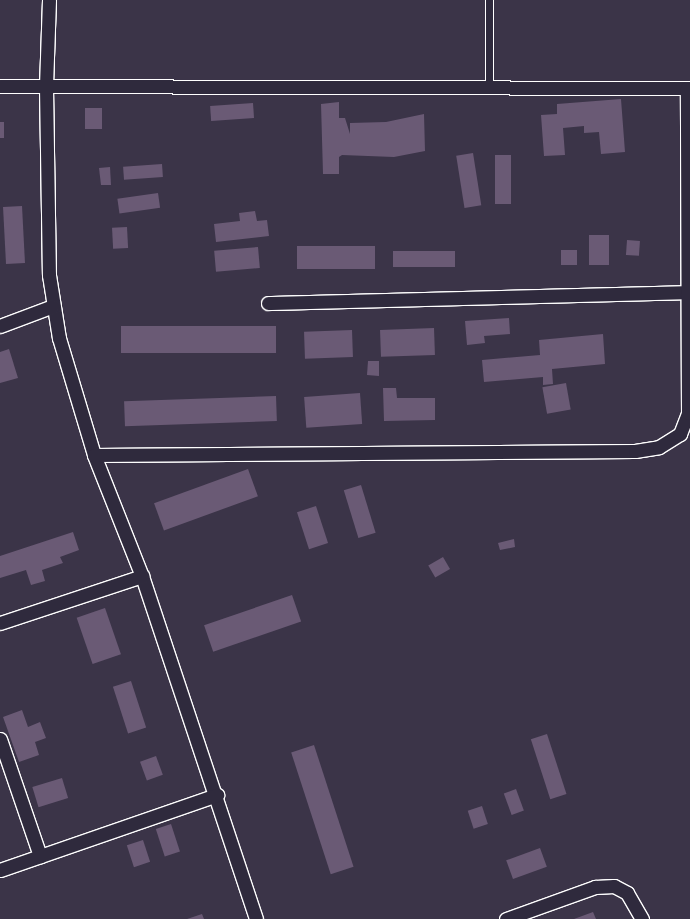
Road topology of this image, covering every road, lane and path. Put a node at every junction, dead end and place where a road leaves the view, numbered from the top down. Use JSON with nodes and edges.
{"nodes":[{"id":1,"x":49,"y":0,"type":"edge"},
{"id":2,"x":489,"y":0,"type":"edge"},
{"id":3,"x":0,"y":86,"type":"edge"},
{"id":4,"x":46,"y":87,"type":"junction"},
{"id":5,"x":688,"y":88,"type":"edge"},
{"id":6,"x":489,"y":89,"type":"junction"},
{"id":7,"x":686,"y":292,"type":"junction"},
{"id":8,"x":268,"y":303,"type":"dead end"},
{"id":9,"x":53,"y":306,"type":"junction"},
{"id":10,"x":0,"y":326,"type":"edge"},
{"id":11,"x":94,"y":455,"type":"junction"},
{"id":12,"x":142,"y":576,"type":"junction"},
{"id":13,"x":0,"y":623,"type":"edge"},
{"id":14,"x":0,"y":739,"type":"edge"},
{"id":15,"x":217,"y":795,"type":"junction"},
{"id":16,"x":40,"y":856,"type":"junction"},
{"id":17,"x":0,"y":870,"type":"edge"},
{"id":18,"x":256,"y":919,"type":"edge"},
{"id":19,"x":506,"y":919,"type":"edge"},
{"id":20,"x":642,"y":919,"type":"edge"}],
"edges":[{"from":1,"to":4,"type":"street"},
{"from":2,"to":6,"type":"lane"},
{"from":3,"to":4,"type":"street"},
{"from":4,"to":6,"type":"street"},
{"from":4,"to":9,"type":"street"},
{"from":5,"to":6,"type":"street"},
{"from":5,"to":7,"type":"street"},
{"from":7,"to":8,"type":"street"},
{"from":7,"to":11,"type":"street"},
{"from":9,"to":10,"type":"street"},
{"from":9,"to":11,"type":"street"},
{"from":11,"to":12,"type":"street"},
{"from":12,"to":13,"type":"street"},
{"from":12,"to":15,"type":"street"},
{"from":14,"to":16,"type":"street"},
{"from":15,"to":16,"type":"street"},
{"from":15,"to":18,"type":"street"},
{"from":16,"to":17,"type":"street"},
{"from":19,"to":20,"type":"street"}]}
